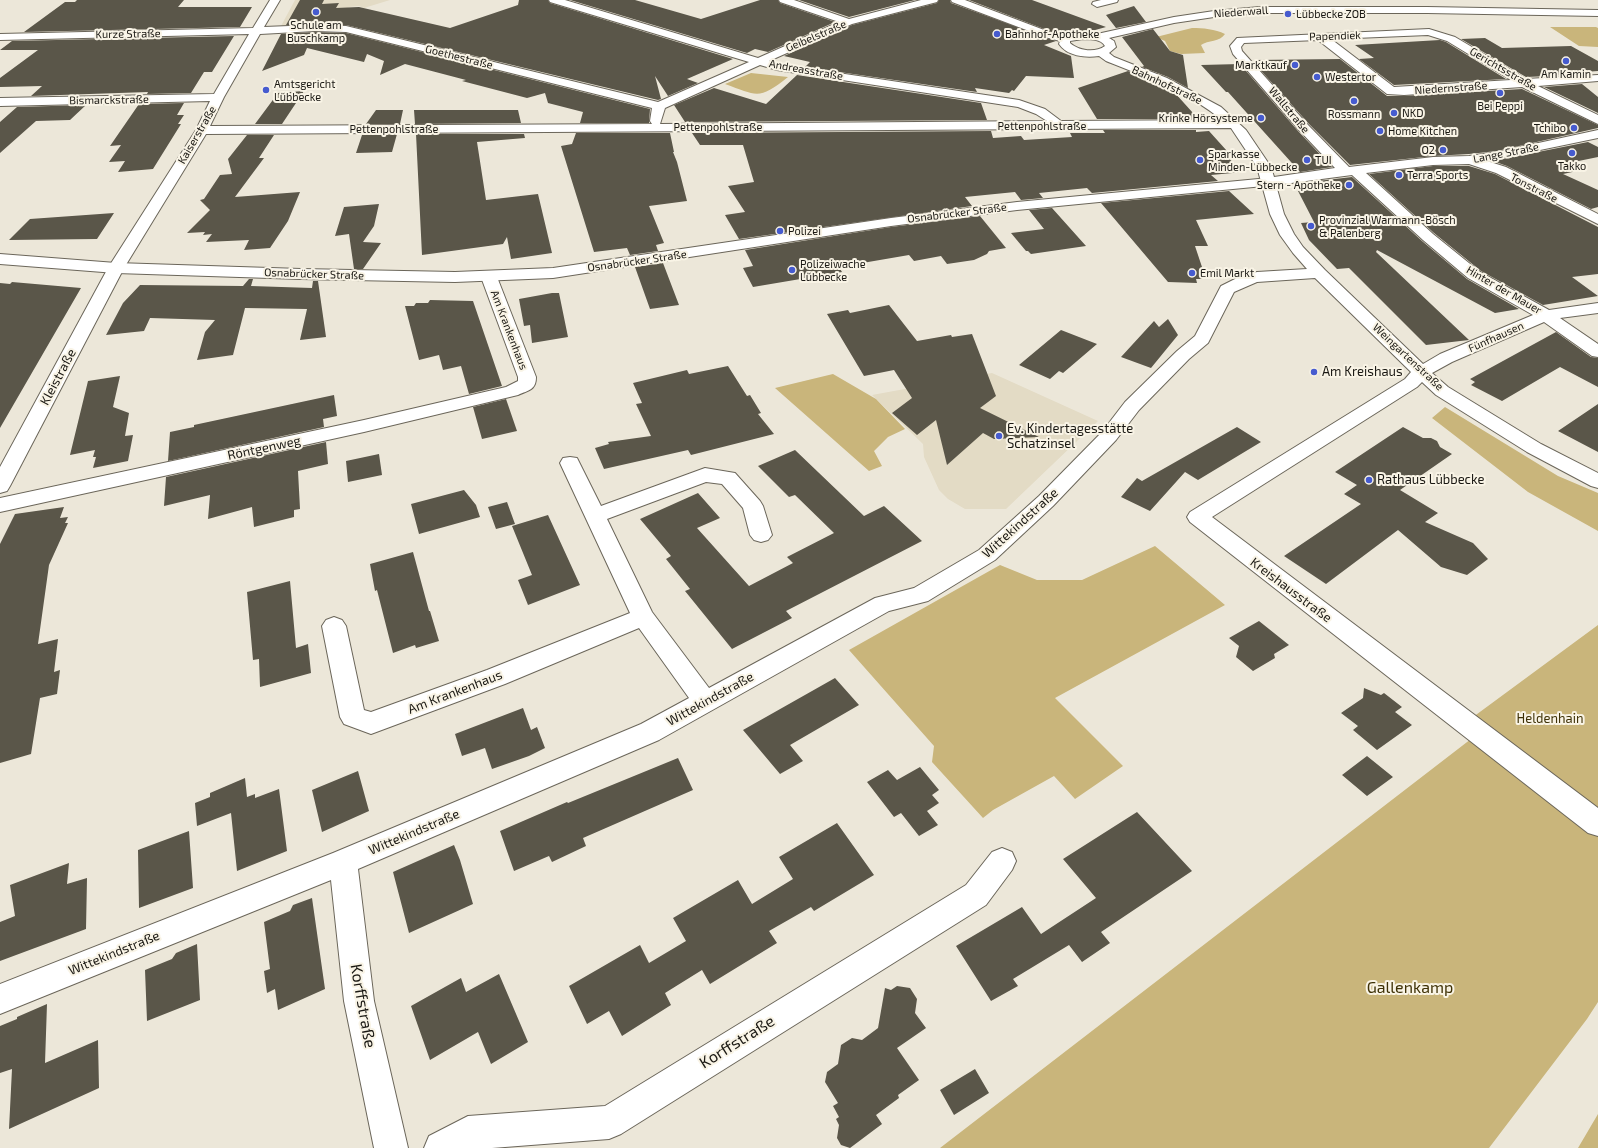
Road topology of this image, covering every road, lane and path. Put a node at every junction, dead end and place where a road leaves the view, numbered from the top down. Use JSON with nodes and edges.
{"nodes":[{"id":1,"x":275,"y":0,"type":"edge"},
{"id":2,"x":554,"y":0,"type":"edge"},
{"id":3,"x":784,"y":0,"type":"edge"},
{"id":4,"x":933,"y":0,"type":"edge"},
{"id":5,"x":956,"y":0,"type":"edge"},
{"id":6,"x":1113,"y":0,"type":"edge"},
{"id":7,"x":1392,"y":0,"type":"edge"},
{"id":8,"x":1097,"y":4,"type":"dead end"},
{"id":9,"x":1404,"y":10,"type":"junction"},
{"id":10,"x":1506,"y":12,"type":"junction"},
{"id":11,"x":1598,"y":13,"type":"edge"},
{"id":12,"x":1420,"y":14,"type":"junction"},
{"id":13,"x":1212,"y":19,"type":"junction"},
{"id":14,"x":848,"y":22,"type":"junction"},
{"id":15,"x":257,"y":31,"type":"junction"},
{"id":16,"x":1429,"y":32,"type":"junction"},
{"id":17,"x":1237,"y":36,"type":"joint"},
{"id":18,"x":0,"y":37,"type":"edge"},
{"id":19,"x":1098,"y":37,"type":"junction"},
{"id":20,"x":1321,"y":37,"type":"junction"},
{"id":21,"x":1066,"y":39,"type":"junction"},
{"id":22,"x":1110,"y":43,"type":"junction"},
{"id":23,"x":1101,"y":52,"type":"junction"},
{"id":24,"x":757,"y":61,"type":"junction"},
{"id":25,"x":1598,"y":78,"type":"edge"},
{"id":26,"x":1524,"y":83,"type":"junction"},
{"id":27,"x":218,"y":97,"type":"junction"},
{"id":28,"x":2,"y":104,"type":"edge"},
{"id":29,"x":659,"y":106,"type":"junction"},
{"id":30,"x":1598,"y":120,"type":"edge"},
{"id":31,"x":1234,"y":124,"type":"junction"},
{"id":32,"x":1058,"y":126,"type":"junction"},
{"id":33,"x":655,"y":128,"type":"junction"},
{"id":34,"x":202,"y":130,"type":"junction"},
{"id":35,"x":1598,"y":134,"type":"edge"},
{"id":36,"x":1469,"y":160,"type":"junction"},
{"id":37,"x":1350,"y":171,"type":"junction"},
{"id":38,"x":1269,"y":182,"type":"junction"},
{"id":39,"x":1598,"y":220,"type":"edge"},
{"id":40,"x":0,"y":259,"type":"edge"},
{"id":41,"x":116,"y":268,"type":"junction"},
{"id":42,"x":1320,"y":273,"type":"junction"},
{"id":43,"x":489,"y":277,"type":"junction"},
{"id":44,"x":1598,"y":308,"type":"edge"},
{"id":45,"x":1546,"y":315,"type":"junction"},
{"id":46,"x":1598,"y":352,"type":"edge"},
{"id":47,"x":1421,"y":372,"type":"junction"},
{"id":48,"x":527,"y":384,"type":"joint"},
{"id":49,"x":570,"y":463,"type":"dead end"},
{"id":50,"x":1598,"y":481,"type":"edge"},
{"id":51,"x":0,"y":486,"type":"edge"},
{"id":52,"x":0,"y":505,"type":"edge"},
{"id":53,"x":595,"y":516,"type":"junction"},
{"id":54,"x":762,"y":535,"type":"dead end"},
{"id":55,"x":644,"y":617,"type":"junction"},
{"id":56,"x":334,"y":626,"type":"dead end"},
{"id":57,"x":706,"y":702,"type":"junction"},
{"id":58,"x":1598,"y":824,"type":"edge"},
{"id":59,"x":1002,"y":861,"type":"dead end"},
{"id":60,"x":343,"y":862,"type":"junction"},
{"id":61,"x":0,"y":999,"type":"edge"},
{"id":62,"x":391,"y":1148,"type":"edge"},
{"id":63,"x":441,"y":1148,"type":"edge"}],
"edges":[{"from":1,"to":15,"type":"street","name":"Kaiserstraße"},
{"from":2,"to":24,"type":"street","name":"Andreasstraße"},
{"from":3,"to":14,"type":"street"},
{"from":4,"to":14,"type":"street","name":"Geibelstraße"},
{"from":5,"to":21,"type":"street"},
{"from":6,"to":8,"type":"street"},
{"from":7,"to":9,"type":"street"},
{"from":9,"to":10,"type":"street","name":"Niederwall"},
{"from":9,"to":13,"type":"street","name":"Niederwall"},
{"from":10,"to":11,"type":"street","name":"Niederwall"},
{"from":10,"to":12,"type":"street","name":"Niederwall"},
{"from":12,"to":13,"type":"street","name":"Niederwall"},
{"from":12,"to":16,"type":"street"},
{"from":13,"to":19,"type":"street","name":"Niederwall"},
{"from":13,"to":22,"type":"street","name":"Niederwall"},
{"from":14,"to":24,"type":"street","name":"Geibelstraße"},
{"from":15,"to":18,"type":"street","name":"Kurze Straße"},
{"from":15,"to":27,"type":"street","name":"Kaiserstraße"},
{"from":15,"to":29,"type":"street","name":"Goethestraße"},
{"from":16,"to":20,"type":"street","name":"Papendiek"},
{"from":16,"to":26,"type":"street","name":"Gerichtsstraße"},
{"from":17,"to":20,"type":"street","name":"Papendiek"},
{"from":17,"to":37,"type":"street","name":"Wallstraße"},
{"from":19,"to":21,"type":"street"},
{"from":19,"to":22,"type":"street"},
{"from":20,"to":26,"type":"street","name":"Niedernstraße"},
{"from":21,"to":23,"type":"street"},
{"from":22,"to":23,"type":"street"},
{"from":23,"to":31,"type":"street","name":"Bahnhofstraße"},
{"from":24,"to":29,"type":"street","name":"Geibelstraße"},
{"from":24,"to":32,"type":"street","name":"Andreasstraße"},
{"from":25,"to":26,"type":"street","name":"Niedernstraße"},
{"from":26,"to":30,"type":"street","name":"Gerichtsstraße"},
{"from":27,"to":28,"type":"street","name":"Bismarckstraße"},
{"from":27,"to":34,"type":"street","name":"Kaiserstraße"},
{"from":29,"to":33,"type":"street"},
{"from":31,"to":32,"type":"street","name":"Pettenpohlstraße"},
{"from":31,"to":38,"type":"street","name":"Bahnhofstraße"},
{"from":32,"to":33,"type":"street","name":"Pettenpohlstraße"},
{"from":33,"to":34,"type":"street","name":"Pettenpohlstraße"},
{"from":34,"to":41,"type":"street","name":"Kaiserstraße"},
{"from":35,"to":36,"type":"street","name":"Lange Straße"},
{"from":36,"to":37,"type":"street","name":"Lange Straße"},
{"from":36,"to":39,"type":"street","name":"Tonstraße"},
{"from":37,"to":38,"type":"street","name":"Lange Straße"},
{"from":37,"to":45,"type":"street","name":"Hinter der Mauer"},
{"from":38,"to":42,"type":"street","name":"Weingartenstraße"},
{"from":38,"to":43,"type":"street","name":"Osnabrücker Straße"},
{"from":40,"to":41,"type":"street","name":"Osnabrücker Straße"},
{"from":41,"to":43,"type":"street","name":"Osnabrücker Straße"},
{"from":41,"to":51,"type":"street","name":"Kleistraße"},
{"from":42,"to":47,"type":"street","name":"Weingartenstraße"},
{"from":42,"to":57,"type":"street","name":"Wittekindstraße"},
{"from":43,"to":48,"type":"street","name":"Am Krankenhaus"},
{"from":44,"to":45,"type":"street","name":"Fünfhausen"},
{"from":45,"to":46,"type":"street","name":"Hinter der Mauer"},
{"from":45,"to":47,"type":"street","name":"Fünfhausen"},
{"from":47,"to":50,"type":"street","name":"Weingartenstraße"},
{"from":47,"to":58,"type":"street","name":"Kreishausstraße"},
{"from":48,"to":52,"type":"street","name":"Röntgenweg"},
{"from":49,"to":53,"type":"street"},
{"from":53,"to":54,"type":"street"},
{"from":53,"to":55,"type":"street"},
{"from":55,"to":56,"type":"street","name":"Am Krankenhaus"},
{"from":55,"to":57,"type":"street"},
{"from":57,"to":60,"type":"street","name":"Wittekindstraße"},
{"from":59,"to":63,"type":"street","name":"Korffstraße"},
{"from":60,"to":61,"type":"street","name":"Wittekindstraße"},
{"from":60,"to":62,"type":"street","name":"Korffstraße"}]}
